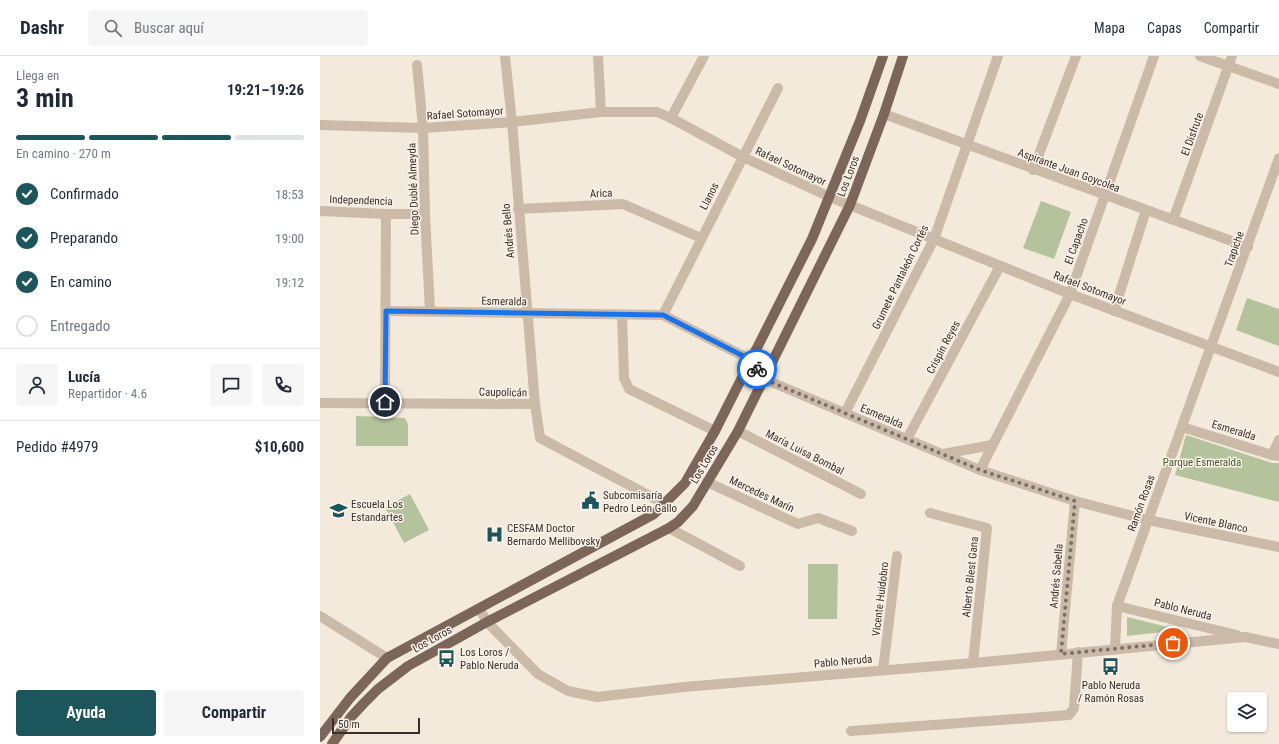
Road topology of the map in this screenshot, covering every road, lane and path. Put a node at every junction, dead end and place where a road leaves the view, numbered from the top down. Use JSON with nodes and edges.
{"nodes":[{"id":1,"x":505,"y":56,"type":"edge"},
{"id":2,"x":598,"y":56,"type":"edge"},
{"id":3,"x":704,"y":56,"type":"edge"},
{"id":4,"x":883,"y":56,"type":"edge"},
{"id":5,"x":903,"y":56,"type":"edge"},
{"id":6,"x":998,"y":56,"type":"edge"},
{"id":7,"x":1076,"y":56,"type":"edge"},
{"id":8,"x":1154,"y":56,"type":"edge"},
{"id":9,"x":1200,"y":56,"type":"edge"},
{"id":10,"x":1232,"y":56,"type":"edge"},
{"id":11,"x":417,"y":65,"type":"dead end"},
{"id":12,"x":1229,"y":67,"type":"junction"},
{"id":13,"x":1279,"y":84,"type":"edge"},
{"id":14,"x":778,"y":88,"type":"dead end"},
{"id":15,"x":601,"y":112,"type":"junction"},
{"id":16,"x":884,"y":114,"type":"junction"},
{"id":17,"x":671,"y":118,"type":"junction"},
{"id":18,"x":512,"y":122,"type":"junction"},
{"id":19,"x":320,"y":125,"type":"edge"},
{"id":20,"x":423,"y":128,"type":"junction"},
{"id":21,"x":968,"y":145,"type":"junction"},
{"id":22,"x":743,"y":156,"type":"junction"},
{"id":23,"x":1279,"y":158,"type":"edge"},
{"id":24,"x":1033,"y":170,"type":"junction"},
{"id":25,"x":1105,"y":196,"type":"junction"},
{"id":26,"x":830,"y":197,"type":"junction"},
{"id":27,"x":850,"y":205,"type":"junction"},
{"id":28,"x":518,"y":209,"type":"junction"},
{"id":29,"x":1146,"y":210,"type":"junction"},
{"id":30,"x":320,"y":211,"type":"edge"},
{"id":31,"x":386,"y":214,"type":"junction"},
{"id":32,"x":425,"y":214,"type":"junction"},
{"id":33,"x":1173,"y":220,"type":"junction"},
{"id":34,"x":701,"y":238,"type":"junction"},
{"id":35,"x":934,"y":239,"type":"junction"},
{"id":36,"x":1248,"y":247,"type":"junction"},
{"id":37,"x":1000,"y":266,"type":"junction"},
{"id":38,"x":1070,"y":294,"type":"junction"},
{"id":39,"x":1114,"y":310,"type":"junction"},
{"id":40,"x":386,"y":311,"type":"junction"},
{"id":41,"x":430,"y":312,"type":"junction"},
{"id":42,"x":528,"y":313,"type":"junction"},
{"id":43,"x":622,"y":315,"type":"junction"},
{"id":44,"x":663,"y":315,"type":"junction"},
{"id":45,"x":1211,"y":347,"type":"junction"},
{"id":46,"x":751,"y":360,"type":"junction"},
{"id":47,"x":1279,"y":372,"type":"edge"},
{"id":48,"x":764,"y":379,"type":"junction"},
{"id":49,"x":320,"y":402,"type":"edge"},
{"id":50,"x":385,"y":402,"type":"junction"},
{"id":51,"x":536,"y":404,"type":"junction"},
{"id":52,"x":845,"y":413,"type":"junction"},
{"id":53,"x":1182,"y":427,"type":"junction"},
{"id":54,"x":738,"y":431,"type":"junction"},
{"id":55,"x":715,"y":432,"type":"junction"},
{"id":56,"x":907,"y":439,"type":"junction"},
{"id":57,"x":1279,"y":440,"type":"edge"},
{"id":58,"x":992,"y":445,"type":"junction"},
{"id":59,"x":943,"y":454,"type":"junction"},
{"id":60,"x":1276,"y":455,"type":"edge"},
{"id":61,"x":980,"y":470,"type":"junction"},
{"id":62,"x":707,"y":482,"type":"junction"},
{"id":63,"x":861,"y":494,"type":"dead end"},
{"id":64,"x":1075,"y":501,"type":"junction"},
{"id":65,"x":665,"y":504,"type":"junction"},
{"id":66,"x":930,"y":513,"type":"dead end"},
{"id":67,"x":1148,"y":520,"type":"junction"},
{"id":68,"x":669,"y":528,"type":"junction"},
{"id":69,"x":852,"y":531,"type":"dead end"},
{"id":70,"x":1279,"y":548,"type":"edge"},
{"id":71,"x":897,"y":556,"type":"dead end"},
{"id":72,"x":740,"y":566,"type":"dead end"},
{"id":73,"x":1117,"y":606,"type":"junction"},
{"id":74,"x":479,"y":608,"type":"junction"},
{"id":75,"x":320,"y":616,"type":"edge"},
{"id":76,"x":487,"y":622,"type":"junction"},
{"id":77,"x":1245,"y":636,"type":"junction"},
{"id":78,"x":1279,"y":644,"type":"edge"},
{"id":79,"x":1115,"y":648,"type":"junction"},
{"id":80,"x":1078,"y":652,"type":"junction"},
{"id":81,"x":1061,"y":654,"type":"junction"},
{"id":82,"x":387,"y":658,"type":"junction"},
{"id":83,"x":973,"y":663,"type":"junction"},
{"id":84,"x":883,"y":670,"type":"junction"},
{"id":85,"x":851,"y":731,"type":"dead end"},
{"id":86,"x":320,"y":737,"type":"edge"},
{"id":87,"x":332,"y":744,"type":"edge"}],
"edges":[{"from":1,"to":18,"type":"street","name":"Andrés Bello"},
{"from":2,"to":15,"type":"street"},
{"from":3,"to":17,"type":"street"},
{"from":4,"to":26,"type":"main road","name":"Los Loros"},
{"from":5,"to":16,"type":"main road","name":"Los Loros"},
{"from":6,"to":21,"type":"street","name":"Grumete Pantaleón Cortés"},
{"from":7,"to":24,"type":"street"},
{"from":8,"to":25,"type":"street","name":"El Capacho"},
{"from":9,"to":12,"type":"street"},
{"from":10,"to":12,"type":"street","name":"El Disfrute"},
{"from":11,"to":20,"type":"street","name":"Diego Dublé Almeyda"},
{"from":12,"to":13,"type":"street"},
{"from":12,"to":33,"type":"street","name":"El Disfrute"},
{"from":14,"to":22,"type":"street","name":"Llanos"},
{"from":15,"to":17,"type":"street","name":"Rafael Sotomayor"},
{"from":15,"to":18,"type":"street","name":"Rafael Sotomayor"},
{"from":16,"to":21,"type":"street","name":"Aspirante Juan Goycolea"},
{"from":16,"to":27,"type":"main road","name":"Los Loros"},
{"from":17,"to":22,"type":"street","name":"Rafael Sotomayor"},
{"from":18,"to":20,"type":"street","name":"Rafael Sotomayor"},
{"from":18,"to":28,"type":"street","name":"Andrés Bello"},
{"from":19,"to":20,"type":"street","name":"Rafael Sotomayor"},
{"from":20,"to":32,"type":"street","name":"Diego Dublé Almeyda"},
{"from":21,"to":24,"type":"street","name":"Aspirante Juan Goycolea"},
{"from":21,"to":35,"type":"street","name":"Grumete Pantaleón Cortés"},
{"from":22,"to":26,"type":"street","name":"Rafael Sotomayor"},
{"from":22,"to":34,"type":"street","name":"Llanos"},
{"from":23,"to":36,"type":"street","name":"Trapiche"},
{"from":24,"to":25,"type":"street","name":"Aspirante Juan Goycolea"},
{"from":25,"to":29,"type":"street","name":"Aspirante Juan Goycolea"},
{"from":25,"to":38,"type":"street","name":"El Capacho"},
{"from":26,"to":27,"type":"street","name":"Rafael Sotomayor"},
{"from":26,"to":46,"type":"main road","name":"Los Loros"},
{"from":27,"to":35,"type":"street","name":"Rafael Sotomayor"},
{"from":27,"to":48,"type":"main road","name":"Los Loros"},
{"from":28,"to":34,"type":"street","name":"Arica"},
{"from":28,"to":42,"type":"street","name":"Andrés Bello"},
{"from":29,"to":33,"type":"street","name":"Aspirante Juan Goycolea"},
{"from":29,"to":39,"type":"street"},
{"from":30,"to":31,"type":"street","name":"Independencia"},
{"from":31,"to":32,"type":"street","name":"Independencia"},
{"from":31,"to":40,"type":"street"},
{"from":32,"to":41,"type":"street","name":"Diego Dublé Almeyda"},
{"from":33,"to":36,"type":"street","name":"Aspirante Juan Goycolea"},
{"from":34,"to":44,"type":"street","name":"Llanos"},
{"from":35,"to":37,"type":"street","name":"Rafael Sotomayor"},
{"from":35,"to":52,"type":"street","name":"Grumete Pantaleón Cortés"},
{"from":36,"to":45,"type":"street","name":"Trapiche"},
{"from":37,"to":38,"type":"street","name":"Rafael Sotomayor"},
{"from":37,"to":56,"type":"street","name":"Crispín Reyes"},
{"from":38,"to":39,"type":"street","name":"Rafael Sotomayor"},
{"from":38,"to":58,"type":"street","name":"El Capacho"},
{"from":39,"to":45,"type":"street","name":"Rafael Sotomayor"},
{"from":40,"to":41,"type":"street","name":"Esmeralda"},
{"from":40,"to":50,"type":"street"},
{"from":41,"to":42,"type":"street","name":"Esmeralda"},
{"from":42,"to":43,"type":"street","name":"Esmeralda"},
{"from":42,"to":51,"type":"street","name":"Andrés Bello"},
{"from":43,"to":44,"type":"street","name":"Esmeralda"},
{"from":43,"to":55,"type":"street"},
{"from":44,"to":46,"type":"street","name":"Esmeralda"},
{"from":45,"to":47,"type":"street","name":"Rafael Sotomayor"},
{"from":45,"to":53,"type":"street","name":"Ramón Rosas"},
{"from":46,"to":48,"type":"street","name":"Esmeralda"},
{"from":46,"to":55,"type":"main road","name":"Los Loros"},
{"from":48,"to":52,"type":"street","name":"Esmeralda"},
{"from":48,"to":54,"type":"main road","name":"Los Loros"},
{"from":49,"to":50,"type":"street","name":"Caupolicán"},
{"from":50,"to":51,"type":"street","name":"Caupolicán"},
{"from":51,"to":65,"type":"street","name":"Caupolicán"},
{"from":52,"to":56,"type":"street","name":"Esmeralda"},
{"from":53,"to":60,"type":"street","name":"Esmeralda"},
{"from":53,"to":67,"type":"street","name":"Ramón Rosas"},
{"from":54,"to":62,"type":"main road","name":"Los Loros"},
{"from":54,"to":63,"type":"street","name":"María Luisa Bombal"},
{"from":55,"to":65,"type":"main road","name":"Los Loros"},
{"from":56,"to":59,"type":"street","name":"Esmeralda"},
{"from":57,"to":60,"type":"street"},
{"from":58,"to":59,"type":"street"},
{"from":58,"to":61,"type":"street","name":"El Capacho"},
{"from":59,"to":61,"type":"street","name":"Esmeralda"},
{"from":61,"to":64,"type":"street","name":"Esmeralda"},
{"from":62,"to":68,"type":"main road","name":"Los Loros"},
{"from":62,"to":69,"type":"street","name":"Mercedes Marín"},
{"from":64,"to":67,"type":"street","name":"Esmeralda"},
{"from":64,"to":81,"type":"street","name":"Andrés Sabella"},
{"from":65,"to":74,"type":"main road","name":"Los Loros"},
{"from":66,"to":83,"type":"street","name":"Alberto Blest Gana"},
{"from":67,"to":70,"type":"street","name":"Vicente Blanco"},
{"from":67,"to":73,"type":"street","name":"Ramón Rosas"},
{"from":68,"to":72,"type":"street"},
{"from":68,"to":76,"type":"main road","name":"Los Loros"},
{"from":71,"to":84,"type":"street","name":"Vicente Huidobro"},
{"from":73,"to":77,"type":"street","name":"Pablo Neruda"},
{"from":73,"to":79,"type":"street","name":"Ramón Rosas"},
{"from":74,"to":76,"type":"street","name":"Pablo Neruda"},
{"from":74,"to":82,"type":"main road","name":"Los Loros"},
{"from":75,"to":82,"type":"street"},
{"from":76,"to":84,"type":"street","name":"Pablo Neruda"},
{"from":76,"to":87,"type":"main road","name":"Los Loros"},
{"from":77,"to":78,"type":"street","name":"Pablo Neruda"},
{"from":77,"to":79,"type":"street","name":"Pablo Neruda"},
{"from":79,"to":80,"type":"street","name":"Pablo Neruda"},
{"from":80,"to":81,"type":"street","name":"Pablo Neruda"},
{"from":80,"to":85,"type":"street"},
{"from":81,"to":83,"type":"street","name":"Pablo Neruda"},
{"from":82,"to":86,"type":"main road","name":"Los Loros"},
{"from":83,"to":84,"type":"street","name":"Pablo Neruda"}]}
